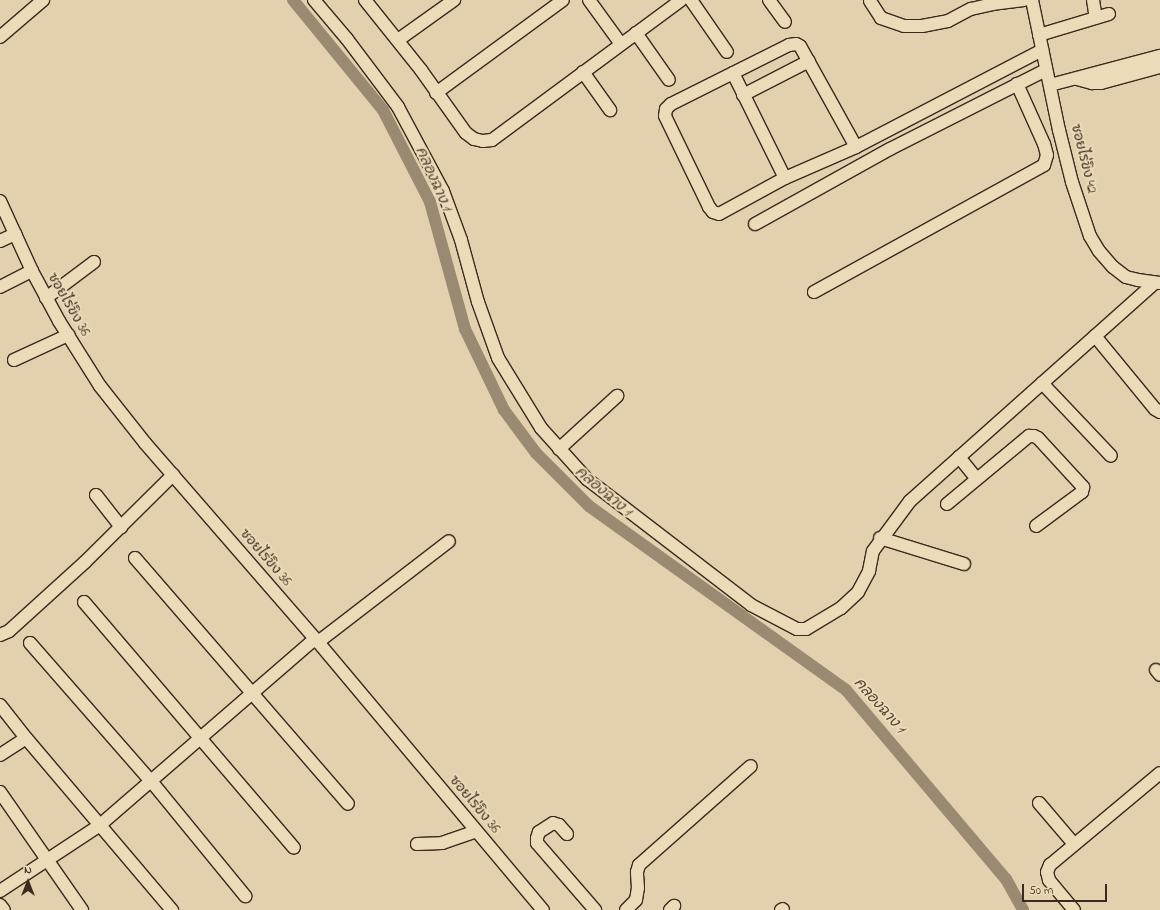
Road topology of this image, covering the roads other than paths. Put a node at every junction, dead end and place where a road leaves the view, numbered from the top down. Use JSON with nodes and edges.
{"nodes":[{"id":1,"x":43,"y":0,"type":"edge"},
{"id":2,"x":314,"y":0,"type":"edge"},
{"id":3,"x":365,"y":0,"type":"edge"},
{"id":4,"x":454,"y":0,"type":"edge"},
{"id":5,"x":563,"y":0,"type":"edge"},
{"id":6,"x":590,"y":0,"type":"edge"},
{"id":7,"x":681,"y":0,"type":"edge"},
{"id":8,"x":691,"y":0,"type":"edge"},
{"id":9,"x":769,"y":0,"type":"edge"},
{"id":10,"x":1024,"y":0,"type":"edge"},
{"id":11,"x":1032,"y":0,"type":"edge"},
{"id":12,"x":1092,"y":0,"type":"edge"},
{"id":13,"x":870,"y":1,"type":"dead end"},
{"id":14,"x":1011,"y":1,"type":"edge"},
{"id":15,"x":1109,"y":14,"type":"dead end"},
{"id":16,"x":1096,"y":18,"type":"junction"},
{"id":17,"x":785,"y":22,"type":"dead end"},
{"id":18,"x":636,"y":33,"type":"junction"},
{"id":19,"x":1039,"y":35,"type":"junction"},
{"id":20,"x":0,"y":37,"type":"edge"},
{"id":21,"x":398,"y":40,"type":"junction"},
{"id":22,"x":621,"y":44,"type":"junction"},
{"id":23,"x":1042,"y":50,"type":"junction"},
{"id":24,"x":727,"y":52,"type":"dead end"},
{"id":25,"x":1160,"y":56,"type":"edge"},
{"id":26,"x":809,"y":61,"type":"junction"},
{"id":27,"x":1160,"y":67,"type":"edge"},
{"id":28,"x":1046,"y":70,"type":"junction"},
{"id":29,"x":583,"y":72,"type":"junction"},
{"id":30,"x":733,"y":73,"type":"junction"},
{"id":31,"x":1076,"y":78,"type":"junction"},
{"id":32,"x":669,"y":80,"type":"dead end"},
{"id":33,"x":1017,"y":84,"type":"junction"},
{"id":34,"x":1050,"y":85,"type":"junction"},
{"id":35,"x":436,"y":93,"type":"junction"},
{"id":36,"x":743,"y":94,"type":"junction"},
{"id":37,"x":610,"y":110,"type":"dead end"},
{"id":38,"x":856,"y":147,"type":"junction"},
{"id":39,"x":785,"y":178,"type":"junction"},
{"id":40,"x":0,"y":201,"type":"edge"},
{"id":41,"x":4,"y":218,"type":"edge"},
{"id":42,"x":755,"y":224,"type":"dead end"},
{"id":43,"x":15,"y":234,"type":"junction"},
{"id":44,"x":0,"y":241,"type":"edge"},
{"id":45,"x":94,"y":262,"type":"dead end"},
{"id":46,"x":32,"y":271,"type":"junction"},
{"id":47,"x":1158,"y":283,"type":"edge"},
{"id":48,"x":0,"y":287,"type":"edge"},
{"id":49,"x":814,"y":292,"type":"dead end"},
{"id":50,"x":46,"y":298,"type":"junction"},
{"id":51,"x":68,"y":335,"type":"junction"},
{"id":52,"x":1095,"y":336,"type":"junction"},
{"id":53,"x":14,"y":360,"type":"dead end"},
{"id":54,"x":1042,"y":383,"type":"junction"},
{"id":55,"x":617,"y":396,"type":"dead end"},
{"id":56,"x":1160,"y":412,"type":"edge"},
{"id":57,"x":559,"y":449,"type":"junction"},
{"id":58,"x":1111,"y":456,"type":"dead end"},
{"id":59,"x":959,"y":457,"type":"junction"},
{"id":60,"x":173,"y":476,"type":"junction"},
{"id":61,"x":976,"y":478,"type":"junction"},
{"id":62,"x":96,"y":495,"type":"dead end"},
{"id":63,"x":947,"y":504,"type":"dead end"},
{"id":64,"x":1036,"y":526,"type":"dead end"},
{"id":65,"x":121,"y":527,"type":"junction"},
{"id":66,"x":880,"y":538,"type":"junction"},
{"id":67,"x":449,"y":541,"type":"dead end"},
{"id":68,"x":135,"y":558,"type":"dead end"},
{"id":69,"x":964,"y":564,"type":"dead end"},
{"id":70,"x":84,"y":602,"type":"dead end"},
{"id":71,"x":0,"y":635,"type":"edge"},
{"id":72,"x":317,"y":641,"type":"junction"},
{"id":73,"x":30,"y":643,"type":"dead end"},
{"id":74,"x":253,"y":693,"type":"junction"},
{"id":75,"x":0,"y":705,"type":"edge"},
{"id":76,"x":26,"y":738,"type":"junction"},
{"id":77,"x":200,"y":738,"type":"junction"},
{"id":78,"x":0,"y":755,"type":"edge"},
{"id":79,"x":751,"y":766,"type":"dead end"},
{"id":80,"x":1160,"y":773,"type":"edge"},
{"id":81,"x":151,"y":781,"type":"junction"},
{"id":82,"x":0,"y":792,"type":"edge"},
{"id":83,"x":1039,"y":803,"type":"dead end"},
{"id":84,"x":348,"y":804,"type":"dead end"},
{"id":85,"x":100,"y":825,"type":"junction"},
{"id":86,"x":476,"y":831,"type":"junction"},
{"id":87,"x":567,"y":834,"type":"dead end"},
{"id":88,"x":417,"y":844,"type":"dead end"},
{"id":89,"x":1074,"y":844,"type":"junction"},
{"id":90,"x":294,"y":848,"type":"dead end"},
{"id":91,"x":48,"y":861,"type":"junction"},
{"id":92,"x":0,"y":891,"type":"edge"},
{"id":93,"x":245,"y":896,"type":"dead end"},
{"id":94,"x":0,"y":905,"type":"edge"},
{"id":95,"x":4,"y":910,"type":"edge"},
{"id":96,"x":82,"y":910,"type":"edge"},
{"id":97,"x":172,"y":910,"type":"edge"},
{"id":98,"x":543,"y":910,"type":"edge"},
{"id":99,"x":594,"y":910,"type":"edge"},
{"id":100,"x":626,"y":910,"type":"edge"},
{"id":101,"x":1074,"y":910,"type":"edge"}],
"edges":[{"from":1,"to":20,"type":"street"},
{"from":2,"to":57,"type":"street"},
{"from":3,"to":21,"type":"street"},
{"from":4,"to":21,"type":"street"},
{"from":5,"to":35,"type":"street"},
{"from":6,"to":22,"type":"street"},
{"from":7,"to":18,"type":"street"},
{"from":8,"to":24,"type":"street"},
{"from":9,"to":17,"type":"street"},
{"from":10,"to":14,"type":"street"},
{"from":11,"to":19,"type":"street","name":"ซอยไร่ขิง 42"},
{"from":12,"to":16,"type":"street"},
{"from":13,"to":14,"type":"street"},
{"from":15,"to":16,"type":"street"},
{"from":16,"to":19,"type":"street"},
{"from":18,"to":22,"type":"street"},
{"from":18,"to":32,"type":"street"},
{"from":19,"to":23,"type":"street","name":"ซอยไร่ขิง 42"},
{"from":21,"to":35,"type":"street"},
{"from":22,"to":29,"type":"street"},
{"from":23,"to":28,"type":"street","name":"ซอยไร่ขิง 42"},
{"from":23,"to":38,"type":"street"},
{"from":25,"to":31,"type":"street"},
{"from":26,"to":30,"type":"street"},
{"from":26,"to":36,"type":"street"},
{"from":26,"to":38,"type":"street"},
{"from":27,"to":31,"type":"street"},
{"from":28,"to":33,"type":"street"},
{"from":28,"to":34,"type":"street","name":"ซอยไร่ขิง 42"},
{"from":29,"to":35,"type":"street"},
{"from":29,"to":37,"type":"street"},
{"from":30,"to":36,"type":"street"},
{"from":30,"to":39,"type":"street"},
{"from":31,"to":34,"type":"street"},
{"from":33,"to":42,"type":"street"},
{"from":33,"to":49,"type":"street"},
{"from":34,"to":47,"type":"street","name":"ซอยไร่ขิง 42"},
{"from":36,"to":39,"type":"street"},
{"from":38,"to":39,"type":"street"},
{"from":40,"to":41,"type":"street","name":"ซอยไร่ขิง 36"},
{"from":41,"to":43,"type":"street","name":"ซอยไร่ขิง 36"},
{"from":43,"to":44,"type":"street"},
{"from":43,"to":46,"type":"street","name":"ซอยไร่ขิง 36"},
{"from":45,"to":50,"type":"street"},
{"from":46,"to":48,"type":"street"},
{"from":46,"to":50,"type":"street","name":"ซอยไร่ขิง 36"},
{"from":47,"to":52,"type":"street"},
{"from":50,"to":51,"type":"street","name":"ซอยไร่ขิง 36"},
{"from":51,"to":53,"type":"street"},
{"from":51,"to":60,"type":"street","name":"ซอยไร่ขิง 36"},
{"from":52,"to":54,"type":"street"},
{"from":52,"to":56,"type":"street"},
{"from":54,"to":58,"type":"street"},
{"from":54,"to":59,"type":"street"},
{"from":55,"to":57,"type":"street"},
{"from":57,"to":66,"type":"street"},
{"from":59,"to":61,"type":"street"},
{"from":59,"to":66,"type":"street"},
{"from":60,"to":65,"type":"street"},
{"from":60,"to":72,"type":"street","name":"ซอยไร่ขิง 36"},
{"from":61,"to":63,"type":"street"},
{"from":61,"to":64,"type":"street"},
{"from":62,"to":65,"type":"street"},
{"from":65,"to":71,"type":"street"},
{"from":66,"to":69,"type":"street"},
{"from":67,"to":72,"type":"street"},
{"from":68,"to":74,"type":"street"},
{"from":70,"to":77,"type":"street"},
{"from":72,"to":74,"type":"street"},
{"from":72,"to":86,"type":"street","name":"ซอยไร่ขิง 36"},
{"from":73,"to":81,"type":"street"},
{"from":74,"to":77,"type":"street"},
{"from":74,"to":84,"type":"street"},
{"from":75,"to":76,"type":"street"},
{"from":76,"to":78,"type":"street"},
{"from":76,"to":85,"type":"street"},
{"from":77,"to":81,"type":"street"},
{"from":77,"to":90,"type":"street"},
{"from":79,"to":100,"type":"street"},
{"from":80,"to":89,"type":"street"},
{"from":81,"to":85,"type":"street"},
{"from":81,"to":93,"type":"street"},
{"from":82,"to":91,"type":"street"},
{"from":83,"to":89,"type":"street"},
{"from":85,"to":91,"type":"street"},
{"from":85,"to":97,"type":"street"},
{"from":86,"to":88,"type":"street"},
{"from":86,"to":98,"type":"street","name":"ซอยไร่ขิง 36"},
{"from":87,"to":99,"type":"street"},
{"from":89,"to":101,"type":"street"},
{"from":91,"to":92,"type":"street"},
{"from":91,"to":96,"type":"street"},
{"from":94,"to":95,"type":"street"}]}
